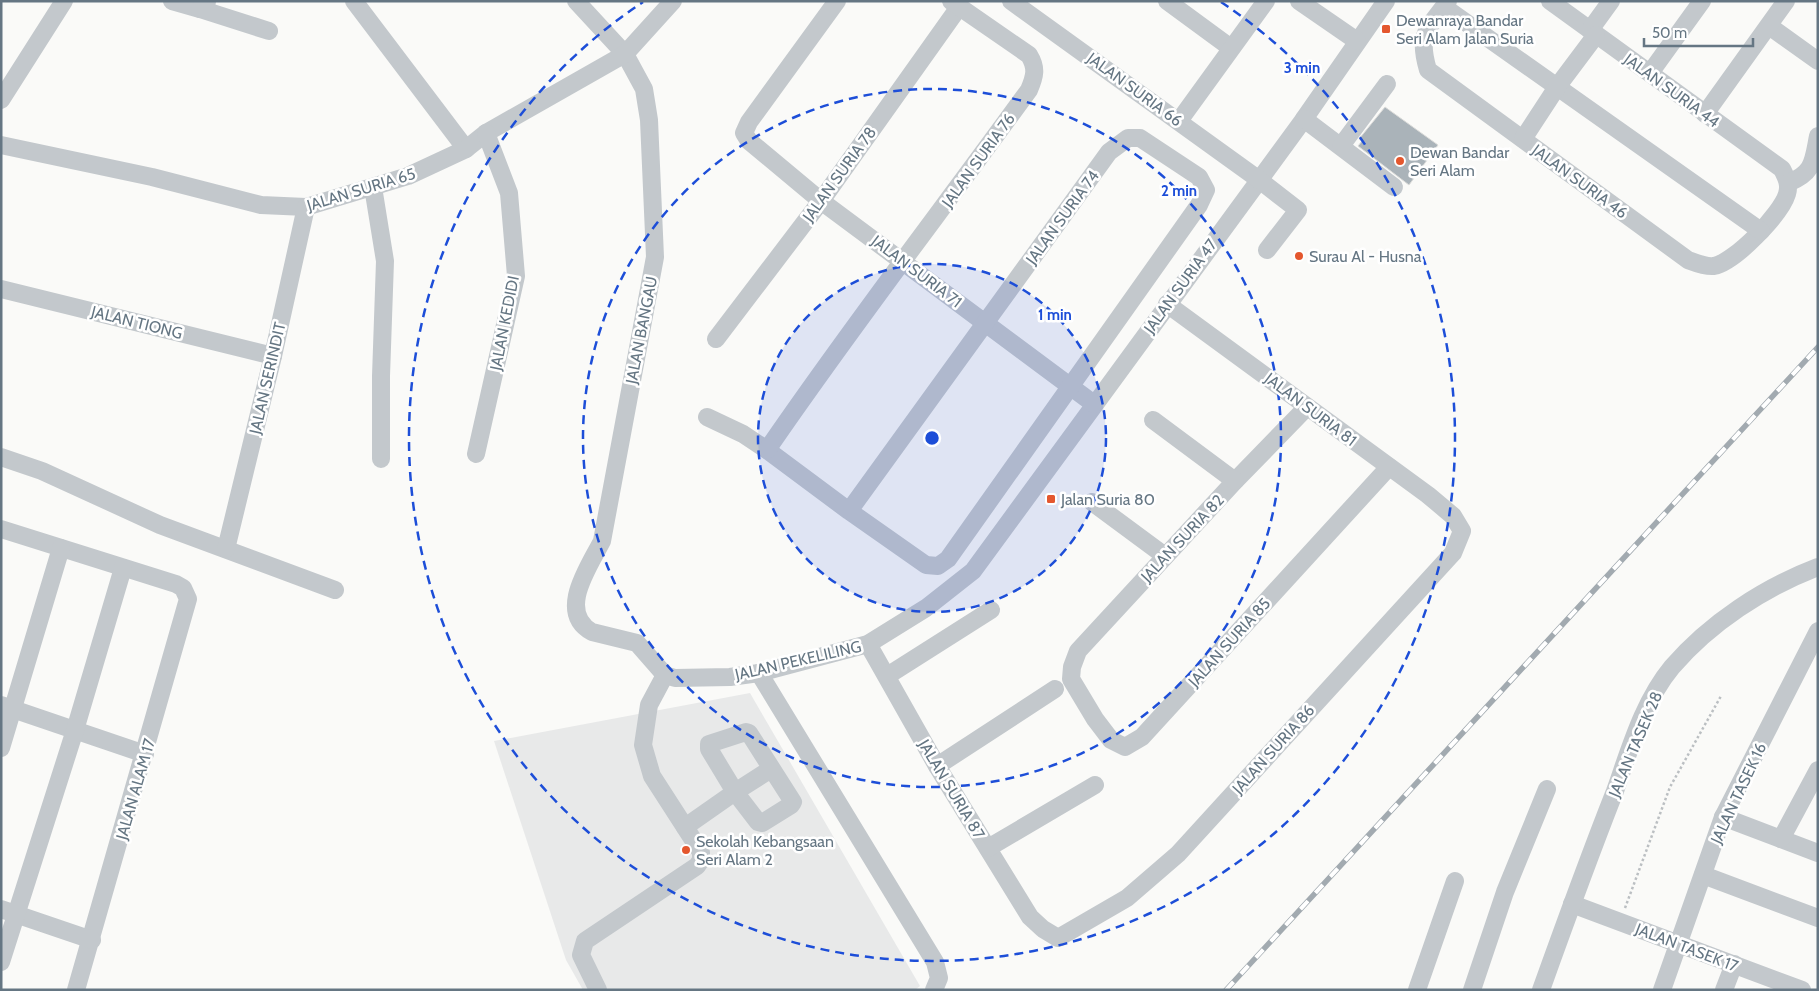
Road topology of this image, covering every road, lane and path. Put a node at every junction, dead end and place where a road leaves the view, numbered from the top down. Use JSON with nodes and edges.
{"nodes":[{"id":1,"x":64,"y":1,"type":"edge"},
{"id":2,"x":172,"y":1,"type":"edge"},
{"id":3,"x":354,"y":1,"type":"edge"},
{"id":4,"x":576,"y":1,"type":"edge"},
{"id":5,"x":673,"y":1,"type":"edge"},
{"id":6,"x":837,"y":1,"type":"edge"},
{"id":7,"x":1011,"y":1,"type":"edge"},
{"id":8,"x":1167,"y":1,"type":"edge"},
{"id":9,"x":1266,"y":1,"type":"edge"},
{"id":10,"x":1299,"y":1,"type":"edge"},
{"id":11,"x":1386,"y":1,"type":"edge"},
{"id":12,"x":1550,"y":1,"type":"edge"},
{"id":13,"x":1611,"y":1,"type":"edge"},
{"id":14,"x":1702,"y":1,"type":"edge"},
{"id":15,"x":1786,"y":1,"type":"edge"},
{"id":16,"x":955,"y":4,"type":"edge"},
{"id":17,"x":1446,"y":4,"type":"edge"},
{"id":18,"x":204,"y":5,"type":"edge"},
{"id":19,"x":1768,"y":26,"type":"junction"},
{"id":20,"x":269,"y":31,"type":"dead end"},
{"id":21,"x":1593,"y":32,"type":"junction"},
{"id":22,"x":1357,"y":41,"type":"junction"},
{"id":23,"x":1231,"y":48,"type":"junction"},
{"id":24,"x":625,"y":54,"type":"junction"},
{"id":25,"x":1818,"y":61,"type":"edge"},
{"id":26,"x":1650,"y":74,"type":"junction"},
{"id":27,"x":1387,"y":84,"type":"dead end"},
{"id":28,"x":1557,"y":87,"type":"junction"},
{"id":29,"x":1,"y":100,"type":"edge"},
{"id":30,"x":1706,"y":114,"type":"junction"},
{"id":31,"x":1304,"y":119,"type":"junction"},
{"id":32,"x":1179,"y":121,"type":"junction"},
{"id":33,"x":486,"y":133,"type":"junction"},
{"id":34,"x":1818,"y":136,"type":"edge"},
{"id":35,"x":1523,"y":139,"type":"junction"},
{"id":36,"x":1,"y":145,"type":"edge"},
{"id":37,"x":1341,"y":146,"type":"junction"},
{"id":38,"x":466,"y":149,"type":"junction"},
{"id":39,"x":1258,"y":178,"type":"junction"},
{"id":40,"x":1788,"y":183,"type":"junction"},
{"id":41,"x":373,"y":187,"type":"junction"},
{"id":42,"x":1394,"y":187,"type":"dead end"},
{"id":43,"x":821,"y":201,"type":"junction"},
{"id":44,"x":306,"y":207,"type":"junction"},
{"id":45,"x":1761,"y":231,"type":"junction"},
{"id":46,"x":1267,"y":250,"type":"dead end"},
{"id":47,"x":904,"y":261,"type":"junction"},
{"id":48,"x":1,"y":289,"type":"edge"},
{"id":49,"x":1167,"y":304,"type":"junction"},
{"id":50,"x":986,"y":323,"type":"junction"},
{"id":51,"x":716,"y":339,"type":"dead end"},
{"id":52,"x":274,"y":356,"type":"junction"},
{"id":53,"x":1072,"y":387,"type":"junction"},
{"id":54,"x":1094,"y":404,"type":"junction"},
{"id":55,"x":1307,"y":406,"type":"junction"},
{"id":56,"x":707,"y":417,"type":"dead end"},
{"id":57,"x":1153,"y":420,"type":"dead end"},
{"id":58,"x":767,"y":450,"type":"junction"},
{"id":59,"x":476,"y":454,"type":"dead end"},
{"id":60,"x":1,"y":457,"type":"edge"},
{"id":61,"x":381,"y":459,"type":"dead end"},
{"id":62,"x":1389,"y":467,"type":"junction"},
{"id":63,"x":1234,"y":481,"type":"junction"},
{"id":64,"x":1092,"y":502,"type":"dead end"},
{"id":65,"x":849,"y":511,"type":"junction"},
{"id":66,"x":1453,"y":516,"type":"joint"},
{"id":67,"x":1,"y":529,"type":"edge"},
{"id":68,"x":61,"y":548,"type":"junction"},
{"id":69,"x":226,"y":549,"type":"junction"},
{"id":70,"x":1165,"y":556,"type":"junction"},
{"id":71,"x":1818,"y":567,"type":"edge"},
{"id":72,"x":123,"y":568,"type":"junction"},
{"id":73,"x":973,"y":571,"type":"joint"},
{"id":74,"x":335,"y":590,"type":"dead end"},
{"id":75,"x":991,"y":610,"type":"dead end"},
{"id":76,"x":1818,"y":631,"type":"edge"},
{"id":77,"x":868,"y":644,"type":"junction"},
{"id":78,"x":759,"y":673,"type":"junction"},
{"id":79,"x":665,"y":675,"type":"junction"},
{"id":80,"x":887,"y":676,"type":"junction"},
{"id":81,"x":1071,"y":679,"type":"joint"},
{"id":82,"x":1055,"y":688,"type":"dead end"},
{"id":83,"x":1721,"y":696,"type":"dead end"},
{"id":84,"x":7,"y":707,"type":"edge"},
{"id":85,"x":75,"y":730,"type":"junction"},
{"id":86,"x":1,"y":748,"type":"edge"},
{"id":87,"x":145,"y":754,"type":"junction"},
{"id":88,"x":937,"y":766,"type":"junction"},
{"id":89,"x":771,"y":769,"type":"junction"},
{"id":90,"x":1818,"y":770,"type":"edge"},
{"id":91,"x":1095,"y":785,"type":"dead end"},
{"id":92,"x":1547,"y":789,"type":"dead end"},
{"id":93,"x":735,"y":792,"type":"junction"},
{"id":94,"x":1723,"y":817,"type":"junction"},
{"id":95,"x":685,"y":827,"type":"junction"},
{"id":96,"x":1781,"y":839,"type":"junction"},
{"id":97,"x":988,"y":848,"type":"junction"},
{"id":98,"x":1818,"y":853,"type":"edge"},
{"id":99,"x":1703,"y":874,"type":"junction"},
{"id":100,"x":1455,"y":881,"type":"dead end"},
{"id":101,"x":1572,"y":904,"type":"junction"},
{"id":102,"x":9,"y":912,"type":"edge"},
{"id":103,"x":1818,"y":918,"type":"edge"},
{"id":104,"x":1620,"y":922,"type":"junction"},
{"id":105,"x":1043,"y":929,"type":"joint"},
{"id":106,"x":92,"y":940,"type":"junction"},
{"id":107,"x":1678,"y":943,"type":"junction"},
{"id":108,"x":1,"y":962,"type":"edge"},
{"id":109,"x":1734,"y":964,"type":"junction"},
{"id":110,"x":76,"y":990,"type":"edge"},
{"id":111,"x":598,"y":990,"type":"edge"},
{"id":112,"x":934,"y":990,"type":"edge"},
{"id":113,"x":1418,"y":990,"type":"edge"},
{"id":114,"x":1472,"y":990,"type":"edge"},
{"id":115,"x":1541,"y":990,"type":"edge"},
{"id":116,"x":1662,"y":990,"type":"edge"},
{"id":117,"x":1724,"y":990,"type":"edge"},
{"id":118,"x":1802,"y":990,"type":"edge"}],
"edges":[{"from":1,"to":29,"type":"street"},
{"from":2,"to":18,"type":"street"},
{"from":3,"to":38,"type":"street"},
{"from":4,"to":24,"type":"street","name":"JALAN BANGAU"},
{"from":5,"to":24,"type":"street","name":"JALAN SURIA 65"},
{"from":6,"to":43,"type":"street","name":"JALAN SURIA 71"},
{"from":7,"to":32,"type":"street","name":"JALAN SURIA 66"},
{"from":8,"to":23,"type":"street"},
{"from":9,"to":23,"type":"street"},
{"from":10,"to":22,"type":"street"},
{"from":11,"to":22,"type":"street","name":"JALAN SURIA 47"},
{"from":12,"to":21,"type":"street","name":"JALAN SURIA 44"},
{"from":13,"to":21,"type":"street"},
{"from":14,"to":26,"type":"street"},
{"from":15,"to":19,"type":"street"},
{"from":16,"to":43,"type":"street","name":"JALAN SURIA 78"},
{"from":16,"to":47,"type":"street","name":"JALAN SURIA 76"},
{"from":17,"to":28,"type":"street"},
{"from":17,"to":35,"type":"street","name":"JALAN SURIA 46"},
{"from":18,"to":20,"type":"street"},
{"from":19,"to":25,"type":"street"},
{"from":19,"to":30,"type":"street"},
{"from":21,"to":26,"type":"street","name":"JALAN SURIA 44"},
{"from":21,"to":28,"type":"street"},
{"from":22,"to":31,"type":"street","name":"JALAN SURIA 47"},
{"from":23,"to":32,"type":"street"},
{"from":24,"to":33,"type":"street","name":"JALAN SURIA 65"},
{"from":24,"to":79,"type":"street","name":"JALAN BANGAU"},
{"from":26,"to":30,"type":"street","name":"JALAN SURIA 44"},
{"from":27,"to":37,"type":"street"},
{"from":28,"to":35,"type":"street"},
{"from":28,"to":45,"type":"street"},
{"from":30,"to":40,"type":"street","name":"JALAN SURIA 44"},
{"from":31,"to":37,"type":"street"},
{"from":31,"to":39,"type":"street","name":"JALAN SURIA 47"},
{"from":32,"to":39,"type":"street","name":"JALAN SURIA 66"},
{"from":33,"to":38,"type":"street","name":"JALAN SURIA 65"},
{"from":33,"to":59,"type":"street","name":"JALAN KEDIDI"},
{"from":34,"to":40,"type":"street"},
{"from":35,"to":45,"type":"street","name":"JALAN SURIA 46"},
{"from":36,"to":44,"type":"street","name":"JALAN SURIA 65"},
{"from":37,"to":42,"type":"street"},
{"from":38,"to":41,"type":"street","name":"JALAN SURIA 65"},
{"from":39,"to":46,"type":"street","name":"JALAN SURIA 66"},
{"from":39,"to":49,"type":"street","name":"JALAN SURIA 47"},
{"from":40,"to":45,"type":"street"},
{"from":41,"to":44,"type":"street","name":"JALAN SURIA 65"},
{"from":41,"to":61,"type":"street"},
{"from":43,"to":47,"type":"street","name":"JALAN SURIA 71"},
{"from":43,"to":51,"type":"street","name":"JALAN SURIA 78"},
{"from":44,"to":52,"type":"street","name":"JALAN SERINDIT"},
{"from":47,"to":50,"type":"street","name":"JALAN SURIA 71"},
{"from":47,"to":58,"type":"street","name":"JALAN SURIA 76"},
{"from":48,"to":52,"type":"street","name":"JALAN TIONG"},
{"from":49,"to":54,"type":"street","name":"JALAN SURIA 47"},
{"from":49,"to":55,"type":"street","name":"JALAN SURIA 81"},
{"from":50,"to":53,"type":"street","name":"JALAN SURIA 71"},
{"from":50,"to":53,"type":"street","name":"JALAN SURIA 74"},
{"from":50,"to":65,"type":"street"},
{"from":52,"to":69,"type":"street","name":"JALAN SERINDIT"},
{"from":53,"to":54,"type":"street","name":"JALAN SURIA 71"},
{"from":53,"to":65,"type":"street"},
{"from":54,"to":73,"type":"street","name":"JALAN SURIA 47"},
{"from":55,"to":62,"type":"street","name":"JALAN SURIA 81"},
{"from":55,"to":63,"type":"street","name":"JALAN SURIA 82"},
{"from":56,"to":58,"type":"street"},
{"from":57,"to":63,"type":"street"},
{"from":58,"to":65,"type":"street"},
{"from":60,"to":69,"type":"street"},
{"from":62,"to":66,"type":"street","name":"JALAN SURIA 81"},
{"from":62,"to":81,"type":"street","name":"JALAN SURIA 85"},
{"from":63,"to":70,"type":"street","name":"JALAN SURIA 82"},
{"from":64,"to":70,"type":"street"},
{"from":66,"to":105,"type":"street","name":"JALAN SURIA 86"},
{"from":67,"to":68,"type":"street"},
{"from":68,"to":72,"type":"street"},
{"from":68,"to":84,"type":"street"},
{"from":69,"to":74,"type":"street"},
{"from":70,"to":81,"type":"street","name":"JALAN SURIA 82"},
{"from":71,"to":101,"type":"street","name":"JALAN TASEK 28"},
{"from":72,"to":85,"type":"street"},
{"from":72,"to":87,"type":"street","name":"JALAN ALAM 17"},
{"from":73,"to":77,"type":"street","name":"JALAN PEKELILING"},
{"from":75,"to":80,"type":"street"},
{"from":76,"to":94,"type":"street","name":"JALAN TASEK 16"},
{"from":77,"to":78,"type":"street","name":"JALAN PEKELILING"},
{"from":77,"to":80,"type":"street","name":"JALAN SURIA 87"},
{"from":78,"to":79,"type":"street","name":"JALAN PEKELILING"},
{"from":78,"to":112,"type":"street"},
{"from":79,"to":95,"type":"street"},
{"from":80,"to":88,"type":"street","name":"JALAN SURIA 87"},
{"from":82,"to":88,"type":"street"},
{"from":83,"to":104,"type":"path"},
{"from":84,"to":85,"type":"street"},
{"from":84,"to":86,"type":"street"},
{"from":85,"to":87,"type":"street"},
{"from":85,"to":102,"type":"street"},
{"from":87,"to":106,"type":"street","name":"JALAN ALAM 17"},
{"from":88,"to":97,"type":"street","name":"JALAN SURIA 87"},
{"from":89,"to":93,"type":"street"},
{"from":89,"to":93,"type":"street"},
{"from":89,"to":93,"type":"street"},
{"from":90,"to":96,"type":"street"},
{"from":91,"to":97,"type":"street"},
{"from":92,"to":114,"type":"street"},
{"from":93,"to":95,"type":"street"},
{"from":94,"to":96,"type":"street"},
{"from":94,"to":99,"type":"street","name":"JALAN TASEK 16"},
{"from":95,"to":111,"type":"street"},
{"from":96,"to":98,"type":"street"},
{"from":97,"to":105,"type":"street","name":"JALAN SURIA 87"},
{"from":99,"to":103,"type":"street"},
{"from":99,"to":107,"type":"street","name":"JALAN TASEK 16"},
{"from":100,"to":113,"type":"street"},
{"from":101,"to":104,"type":"street","name":"JALAN TASEK 17"},
{"from":101,"to":115,"type":"street","name":"JALAN TASEK 28"},
{"from":102,"to":106,"type":"street"},
{"from":102,"to":108,"type":"street"},
{"from":104,"to":107,"type":"street","name":"JALAN TASEK 17"},
{"from":106,"to":110,"type":"street","name":"JALAN ALAM 17"},
{"from":107,"to":109,"type":"street","name":"JALAN TASEK 17"},
{"from":107,"to":116,"type":"street","name":"JALAN TASEK 16"},
{"from":109,"to":117,"type":"street"},
{"from":109,"to":118,"type":"street","name":"JALAN TASEK 17"}]}
